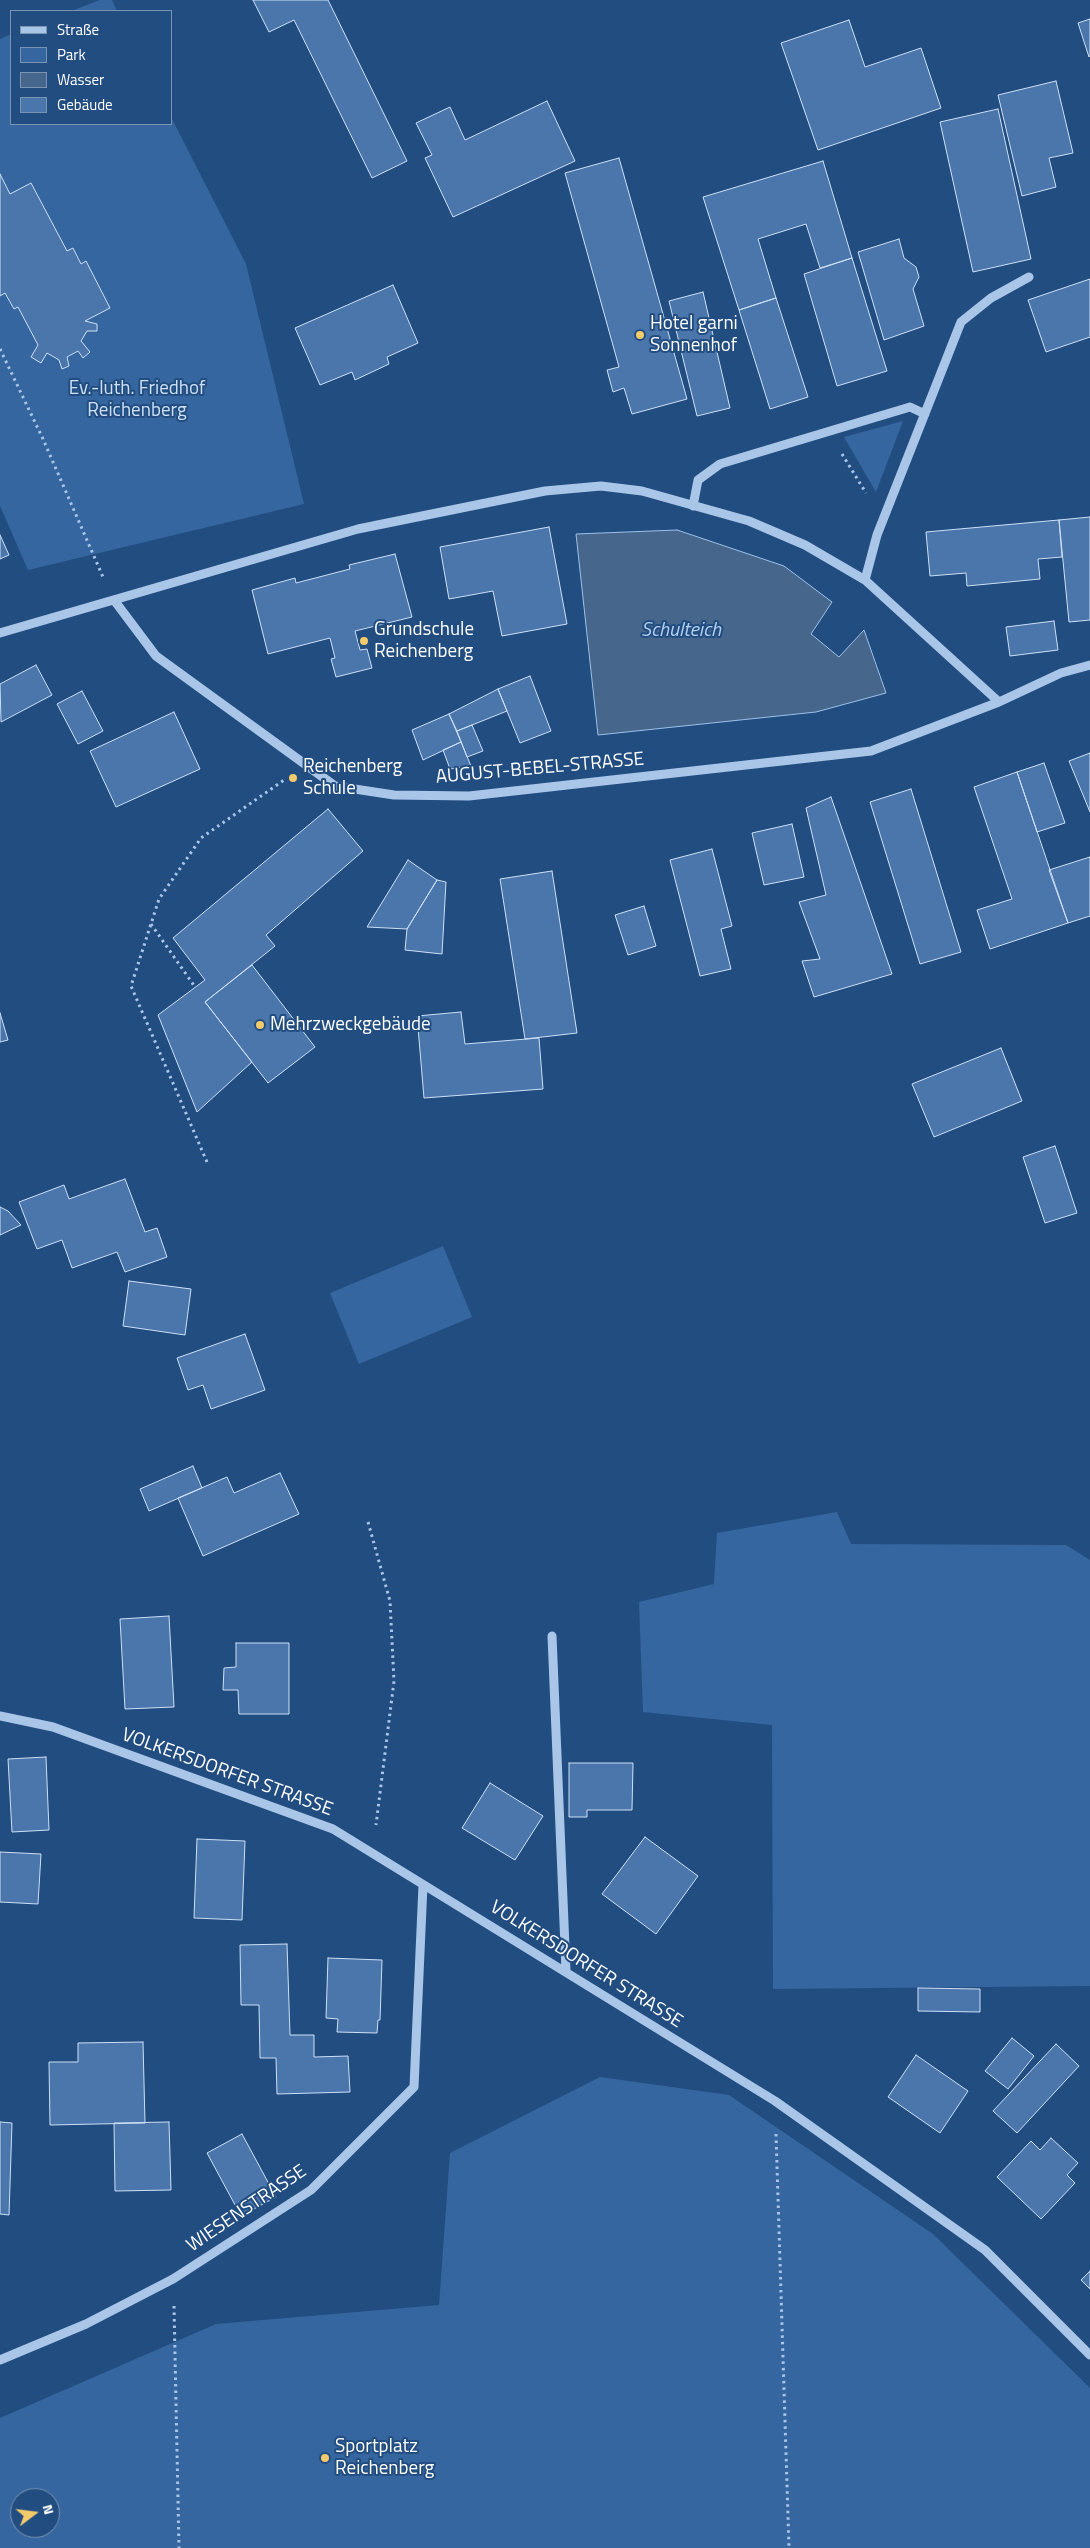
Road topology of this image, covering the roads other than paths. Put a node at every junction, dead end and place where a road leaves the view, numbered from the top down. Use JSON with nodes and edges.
{"nodes":[{"id":1,"x":1029,"y":277,"type":"dead end"},
{"id":2,"x":925,"y":414,"type":"junction"},
{"id":3,"x":693,"y":506,"type":"junction"},
{"id":4,"x":865,"y":580,"type":"junction"},
{"id":5,"x":114,"y":600,"type":"junction"},
{"id":6,"x":0,"y":634,"type":"edge"},
{"id":7,"x":1090,"y":665,"type":"edge"},
{"id":8,"x":999,"y":702,"type":"junction"},
{"id":9,"x":552,"y":1636,"type":"dead end"},
{"id":10,"x":0,"y":1716,"type":"edge"},
{"id":11,"x":424,"y":1884,"type":"junction"},
{"id":12,"x":566,"y":1971,"type":"junction"},
{"id":13,"x":1090,"y":2355,"type":"edge"},
{"id":14,"x":0,"y":2360,"type":"edge"}],
"edges":[{"from":1,"to":2,"type":"street"},
{"from":2,"to":3,"type":"street"},
{"from":2,"to":4,"type":"street"},
{"from":3,"to":4,"type":"street"},
{"from":3,"to":5,"type":"street"},
{"from":4,"to":8,"type":"street"},
{"from":5,"to":6,"type":"street"},
{"from":5,"to":8,"type":"street","name":"AUGUST-BEBEL-STRASSE"},
{"from":7,"to":8,"type":"street","name":"AUGUST-BEBEL-STRASSE"},
{"from":9,"to":12,"type":"street"},
{"from":10,"to":11,"type":"street","name":"VOLKERSDORFER STRASSE"},
{"from":11,"to":12,"type":"street","name":"VOLKERSDORFER STRASSE"},
{"from":11,"to":14,"type":"street","name":"WIESENSTRASSE"},
{"from":12,"to":13,"type":"street","name":"VOLKERSDORFER STRASSE"}]}
